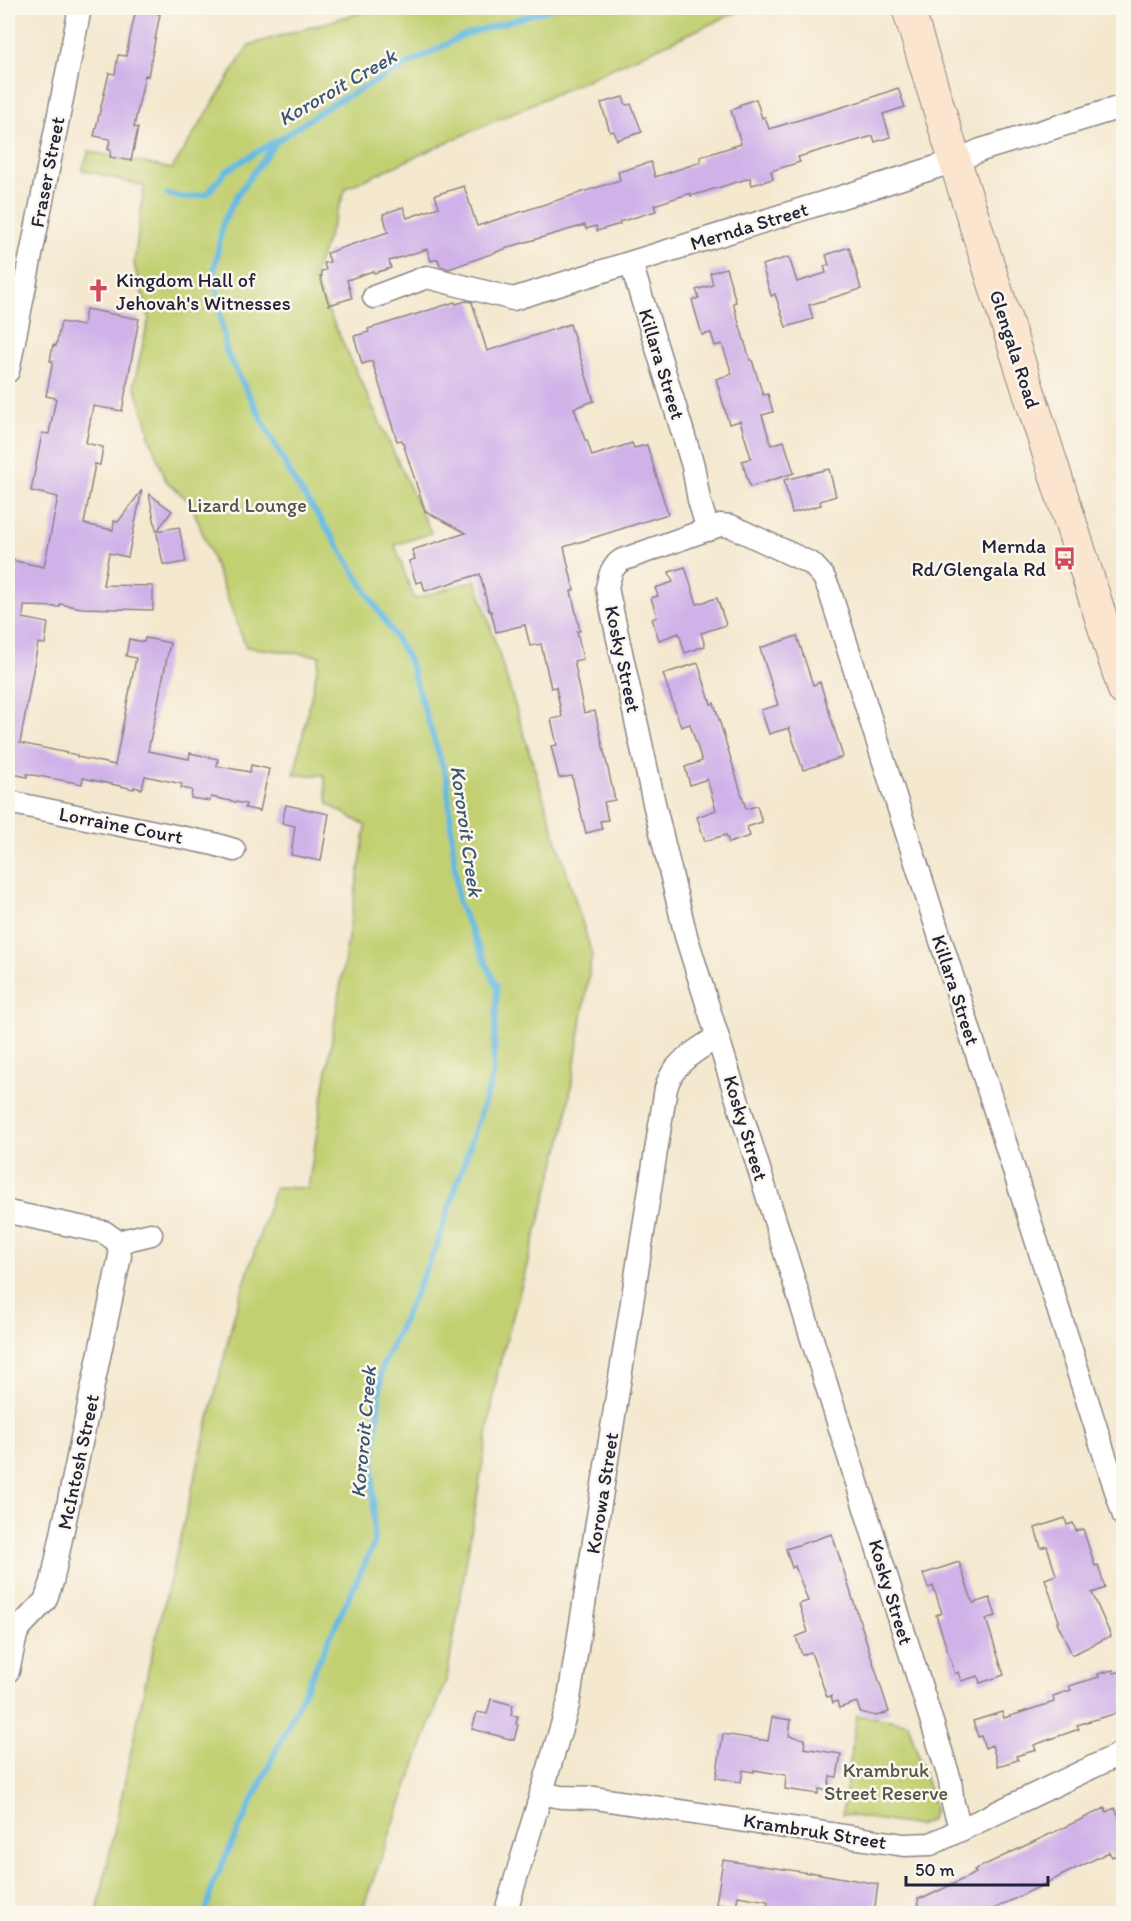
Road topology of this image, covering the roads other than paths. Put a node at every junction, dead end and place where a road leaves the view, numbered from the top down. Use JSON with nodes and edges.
{"nodes":[{"id":1,"x":80,"y":8,"type":"edge"},
{"id":2,"x":908,"y":8,"type":"edge"},
{"id":3,"x":1124,"y":106,"type":"edge"},
{"id":4,"x":955,"y":161,"type":"junction"},
{"id":5,"x":631,"y":263,"type":"junction"},
{"id":6,"x":374,"y":297,"type":"dead end"},
{"id":7,"x":8,"y":371,"type":"edge"},
{"id":8,"x":714,"y":528,"type":"junction"},
{"id":9,"x":1124,"y":690,"type":"edge"},
{"id":10,"x":8,"y":802,"type":"edge"},
{"id":11,"x":234,"y":850,"type":"dead end"},
{"id":12,"x":720,"y":1046,"type":"junction"},
{"id":13,"x":8,"y":1212,"type":"edge"},
{"id":14,"x":151,"y":1234,"type":"dead end"},
{"id":15,"x":118,"y":1242,"type":"junction"},
{"id":16,"x":1124,"y":1516,"type":"edge"},
{"id":17,"x":13,"y":1628,"type":"edge"},
{"id":18,"x":8,"y":1671,"type":"edge"},
{"id":19,"x":1124,"y":1752,"type":"edge"},
{"id":20,"x":544,"y":1785,"type":"junction"},
{"id":21,"x":966,"y":1827,"type":"junction"},
{"id":22,"x":505,"y":1914,"type":"edge"}],
"edges":[{"from":1,"to":7,"type":"street","name":"Fraser Street"},
{"from":2,"to":4,"type":"street","name":"Glengala Road"},
{"from":3,"to":4,"type":"street","name":"Mernda Street"},
{"from":4,"to":5,"type":"street","name":"Mernda Street"},
{"from":4,"to":9,"type":"street","name":"Glengala Road"},
{"from":5,"to":6,"type":"street","name":"Mernda Street"},
{"from":5,"to":8,"type":"street","name":"Killara Street"},
{"from":8,"to":12,"type":"street","name":"Kosky Street"},
{"from":8,"to":16,"type":"street","name":"Killara Street"},
{"from":10,"to":11,"type":"street","name":"Lorraine Court"},
{"from":12,"to":20,"type":"street","name":"Korowa Street"},
{"from":12,"to":21,"type":"street","name":"Kosky Street"},
{"from":13,"to":15,"type":"street"},
{"from":14,"to":15,"type":"street"},
{"from":15,"to":17,"type":"street","name":"McIntosh Street"},
{"from":17,"to":18,"type":"street","name":"McIntosh Street"},
{"from":19,"to":21,"type":"street","name":"Krambruk Street"},
{"from":20,"to":21,"type":"street","name":"Krambruk Street"},
{"from":20,"to":22,"type":"street","name":"Korowa Street"}]}
